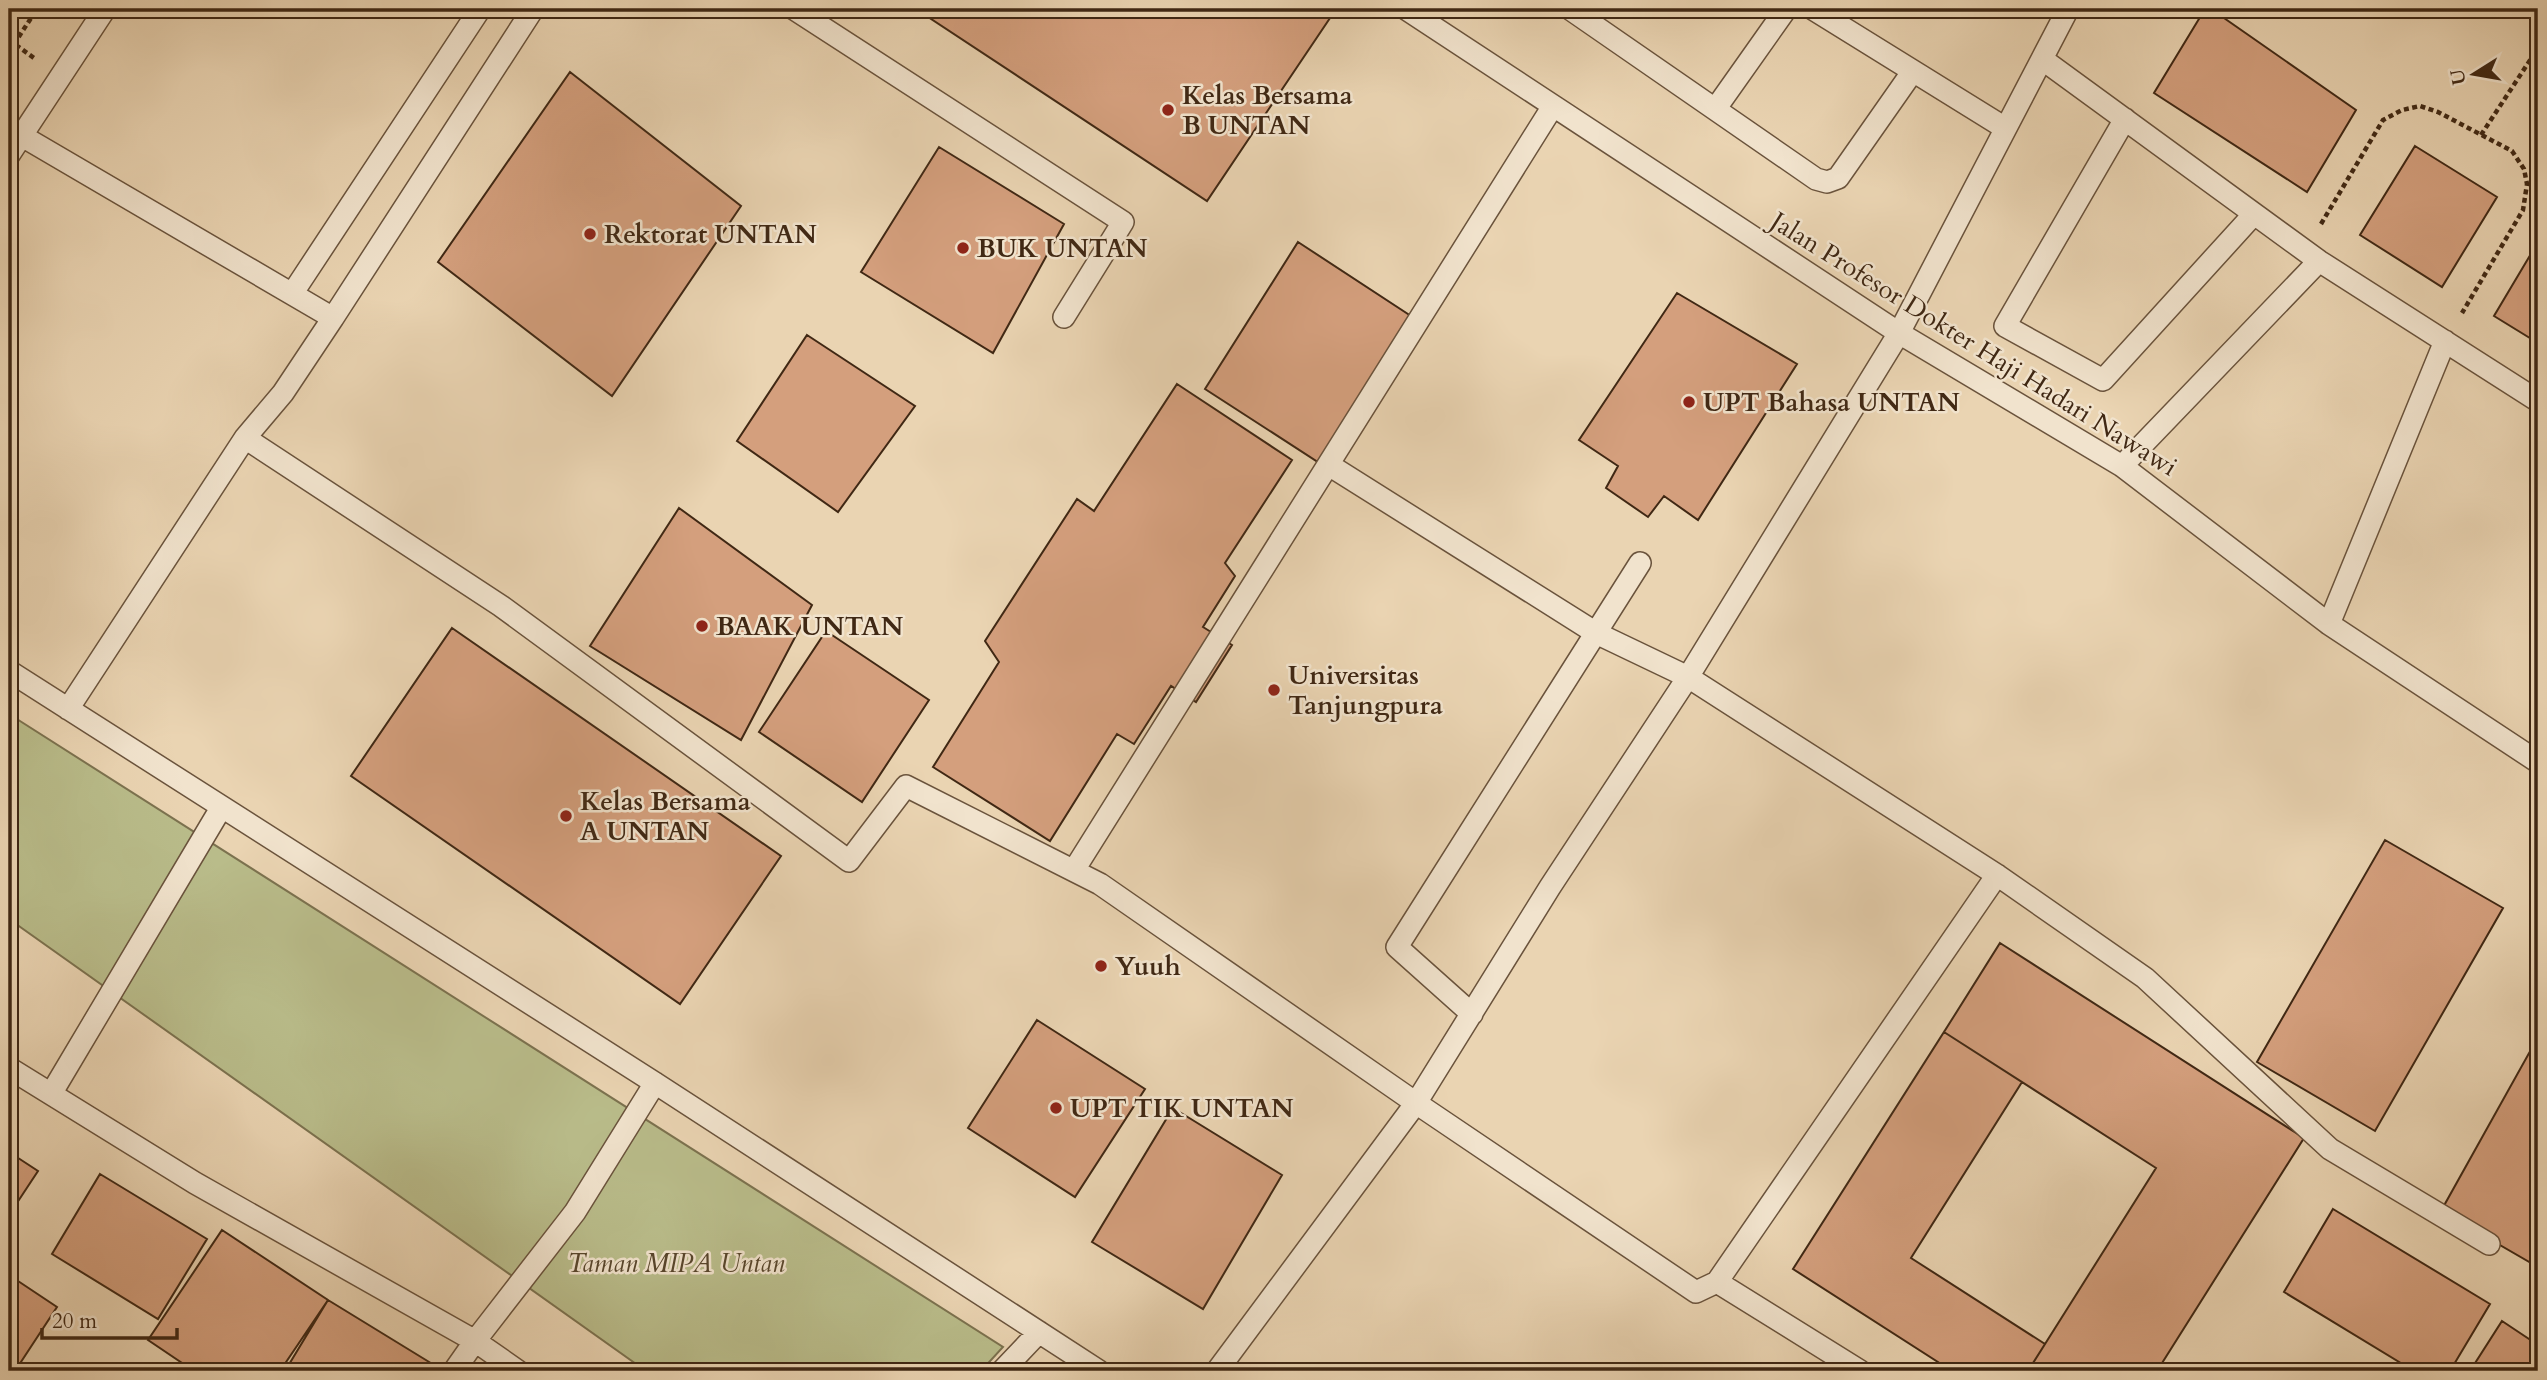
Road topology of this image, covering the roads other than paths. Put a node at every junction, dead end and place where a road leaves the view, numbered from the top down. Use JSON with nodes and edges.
{"nodes":[{"id":1,"x":105,"y":9,"type":"edge"},
{"id":2,"x":480,"y":9,"type":"edge"},
{"id":3,"x":533,"y":9,"type":"edge"},
{"id":4,"x":794,"y":9,"type":"edge"},
{"id":5,"x":1406,"y":9,"type":"edge"},
{"id":6,"x":1786,"y":9,"type":"edge"},
{"id":7,"x":1812,"y":9,"type":"edge"},
{"id":8,"x":2068,"y":9,"type":"edge"},
{"id":9,"x":1573,"y":10,"type":"edge"},
{"id":10,"x":2042,"y":59,"type":"junction"},
{"id":11,"x":1913,"y":71,"type":"junction"},
{"id":12,"x":1553,"y":106,"type":"junction"},
{"id":13,"x":1716,"y":108,"type":"junction"},
{"id":14,"x":2125,"y":120,"type":"junction"},
{"id":15,"x":2005,"y":128,"type":"junction"},
{"id":16,"x":22,"y":136,"type":"junction"},
{"id":17,"x":9,"y":155,"type":"edge"},
{"id":18,"x":2254,"y":214,"type":"junction"},
{"id":19,"x":2312,"y":256,"type":"junction"},
{"id":20,"x":292,"y":294,"type":"junction"},
{"id":21,"x":1064,"y":317,"type":"dead end"},
{"id":22,"x":333,"y":318,"type":"junction"},
{"id":23,"x":1899,"y":333,"type":"junction"},
{"id":24,"x":2445,"y":341,"type":"junction"},
{"id":25,"x":2538,"y":401,"type":"edge"},
{"id":26,"x":245,"y":438,"type":"junction"},
{"id":27,"x":1329,"y":465,"type":"junction"},
{"id":28,"x":2122,"y":466,"type":"junction"},
{"id":29,"x":1640,"y":563,"type":"dead end"},
{"id":30,"x":2329,"y":624,"type":"junction"},
{"id":31,"x":1596,"y":633,"type":"junction"},
{"id":32,"x":9,"y":671,"type":"edge"},
{"id":33,"x":1688,"y":677,"type":"junction"},
{"id":34,"x":68,"y":709,"type":"junction"},
{"id":35,"x":2538,"y":762,"type":"edge"},
{"id":36,"x":221,"y":808,"type":"junction"},
{"id":37,"x":1074,"y":870,"type":"junction"},
{"id":38,"x":1997,"y":875,"type":"junction"},
{"id":39,"x":1472,"y":1014,"type":"junction"},
{"id":40,"x":9,"y":1068,"type":"edge"},
{"id":41,"x":655,"y":1083,"type":"junction"},
{"id":42,"x":51,"y":1094,"type":"junction"},
{"id":43,"x":1416,"y":1103,"type":"junction"},
{"id":44,"x":2489,"y":1244,"type":"dead end"},
{"id":45,"x":1717,"y":1282,"type":"junction"},
{"id":46,"x":1039,"y":1332,"type":"junction"},
{"id":47,"x":475,"y":1341,"type":"junction"},
{"id":48,"x":454,"y":1371,"type":"edge"},
{"id":49,"x":518,"y":1371,"type":"edge"},
{"id":50,"x":1002,"y":1371,"type":"edge"},
{"id":51,"x":1099,"y":1371,"type":"edge"},
{"id":52,"x":1217,"y":1371,"type":"edge"},
{"id":53,"x":1860,"y":1371,"type":"edge"}],
"edges":[{"from":1,"to":16,"type":"lane"},
{"from":2,"to":20,"type":"lane"},
{"from":3,"to":22,"type":"lane"},
{"from":4,"to":21,"type":"lane"},
{"from":5,"to":12,"type":"lane","name":"Jalan Profesor Dokter Haji Hadari Nawawi"},
{"from":6,"to":13,"type":"lane"},
{"from":7,"to":11,"type":"lane"},
{"from":8,"to":10,"type":"lane"},
{"from":9,"to":13,"type":"lane"},
{"from":10,"to":14,"type":"lane"},
{"from":10,"to":15,"type":"lane"},
{"from":11,"to":13,"type":"lane"},
{"from":11,"to":15,"type":"lane"},
{"from":12,"to":23,"type":"lane","name":"Jalan Profesor Dokter Haji Hadari Nawawi"},
{"from":12,"to":27,"type":"lane"},
{"from":14,"to":18,"type":"lane"},
{"from":14,"to":18,"type":"lane"},
{"from":15,"to":23,"type":"lane"},
{"from":16,"to":17,"type":"lane"},
{"from":16,"to":20,"type":"lane"},
{"from":18,"to":19,"type":"lane"},
{"from":19,"to":24,"type":"lane"},
{"from":19,"to":28,"type":"lane"},
{"from":20,"to":22,"type":"lane"},
{"from":22,"to":26,"type":"lane"},
{"from":23,"to":28,"type":"lane","name":"Jalan Profesor Dokter Haji Hadari Nawawi"},
{"from":23,"to":33,"type":"lane"},
{"from":24,"to":25,"type":"lane"},
{"from":24,"to":30,"type":"lane"},
{"from":26,"to":34,"type":"lane"},
{"from":26,"to":37,"type":"lane"},
{"from":27,"to":31,"type":"lane"},
{"from":27,"to":37,"type":"lane"},
{"from":28,"to":30,"type":"lane","name":"Jalan Profesor Dokter Haji Hadari Nawawi"},
{"from":29,"to":31,"type":"lane"},
{"from":30,"to":35,"type":"lane","name":"Jalan Profesor Dokter Haji Hadari Nawawi"},
{"from":31,"to":33,"type":"lane"},
{"from":31,"to":39,"type":"lane"},
{"from":32,"to":34,"type":"lane"},
{"from":33,"to":38,"type":"lane"},
{"from":33,"to":39,"type":"lane"},
{"from":34,"to":36,"type":"lane"},
{"from":36,"to":41,"type":"lane"},
{"from":36,"to":42,"type":"lane"},
{"from":37,"to":43,"type":"lane"},
{"from":38,"to":44,"type":"lane"},
{"from":38,"to":45,"type":"lane"},
{"from":39,"to":43,"type":"lane"},
{"from":40,"to":42,"type":"lane"},
{"from":41,"to":46,"type":"lane"},
{"from":41,"to":47,"type":"lane"},
{"from":42,"to":47,"type":"lane"},
{"from":43,"to":45,"type":"lane"},
{"from":43,"to":52,"type":"lane"},
{"from":45,"to":53,"type":"lane"},
{"from":46,"to":50,"type":"lane"},
{"from":46,"to":51,"type":"lane"},
{"from":47,"to":48,"type":"lane"},
{"from":47,"to":49,"type":"lane"}]}
